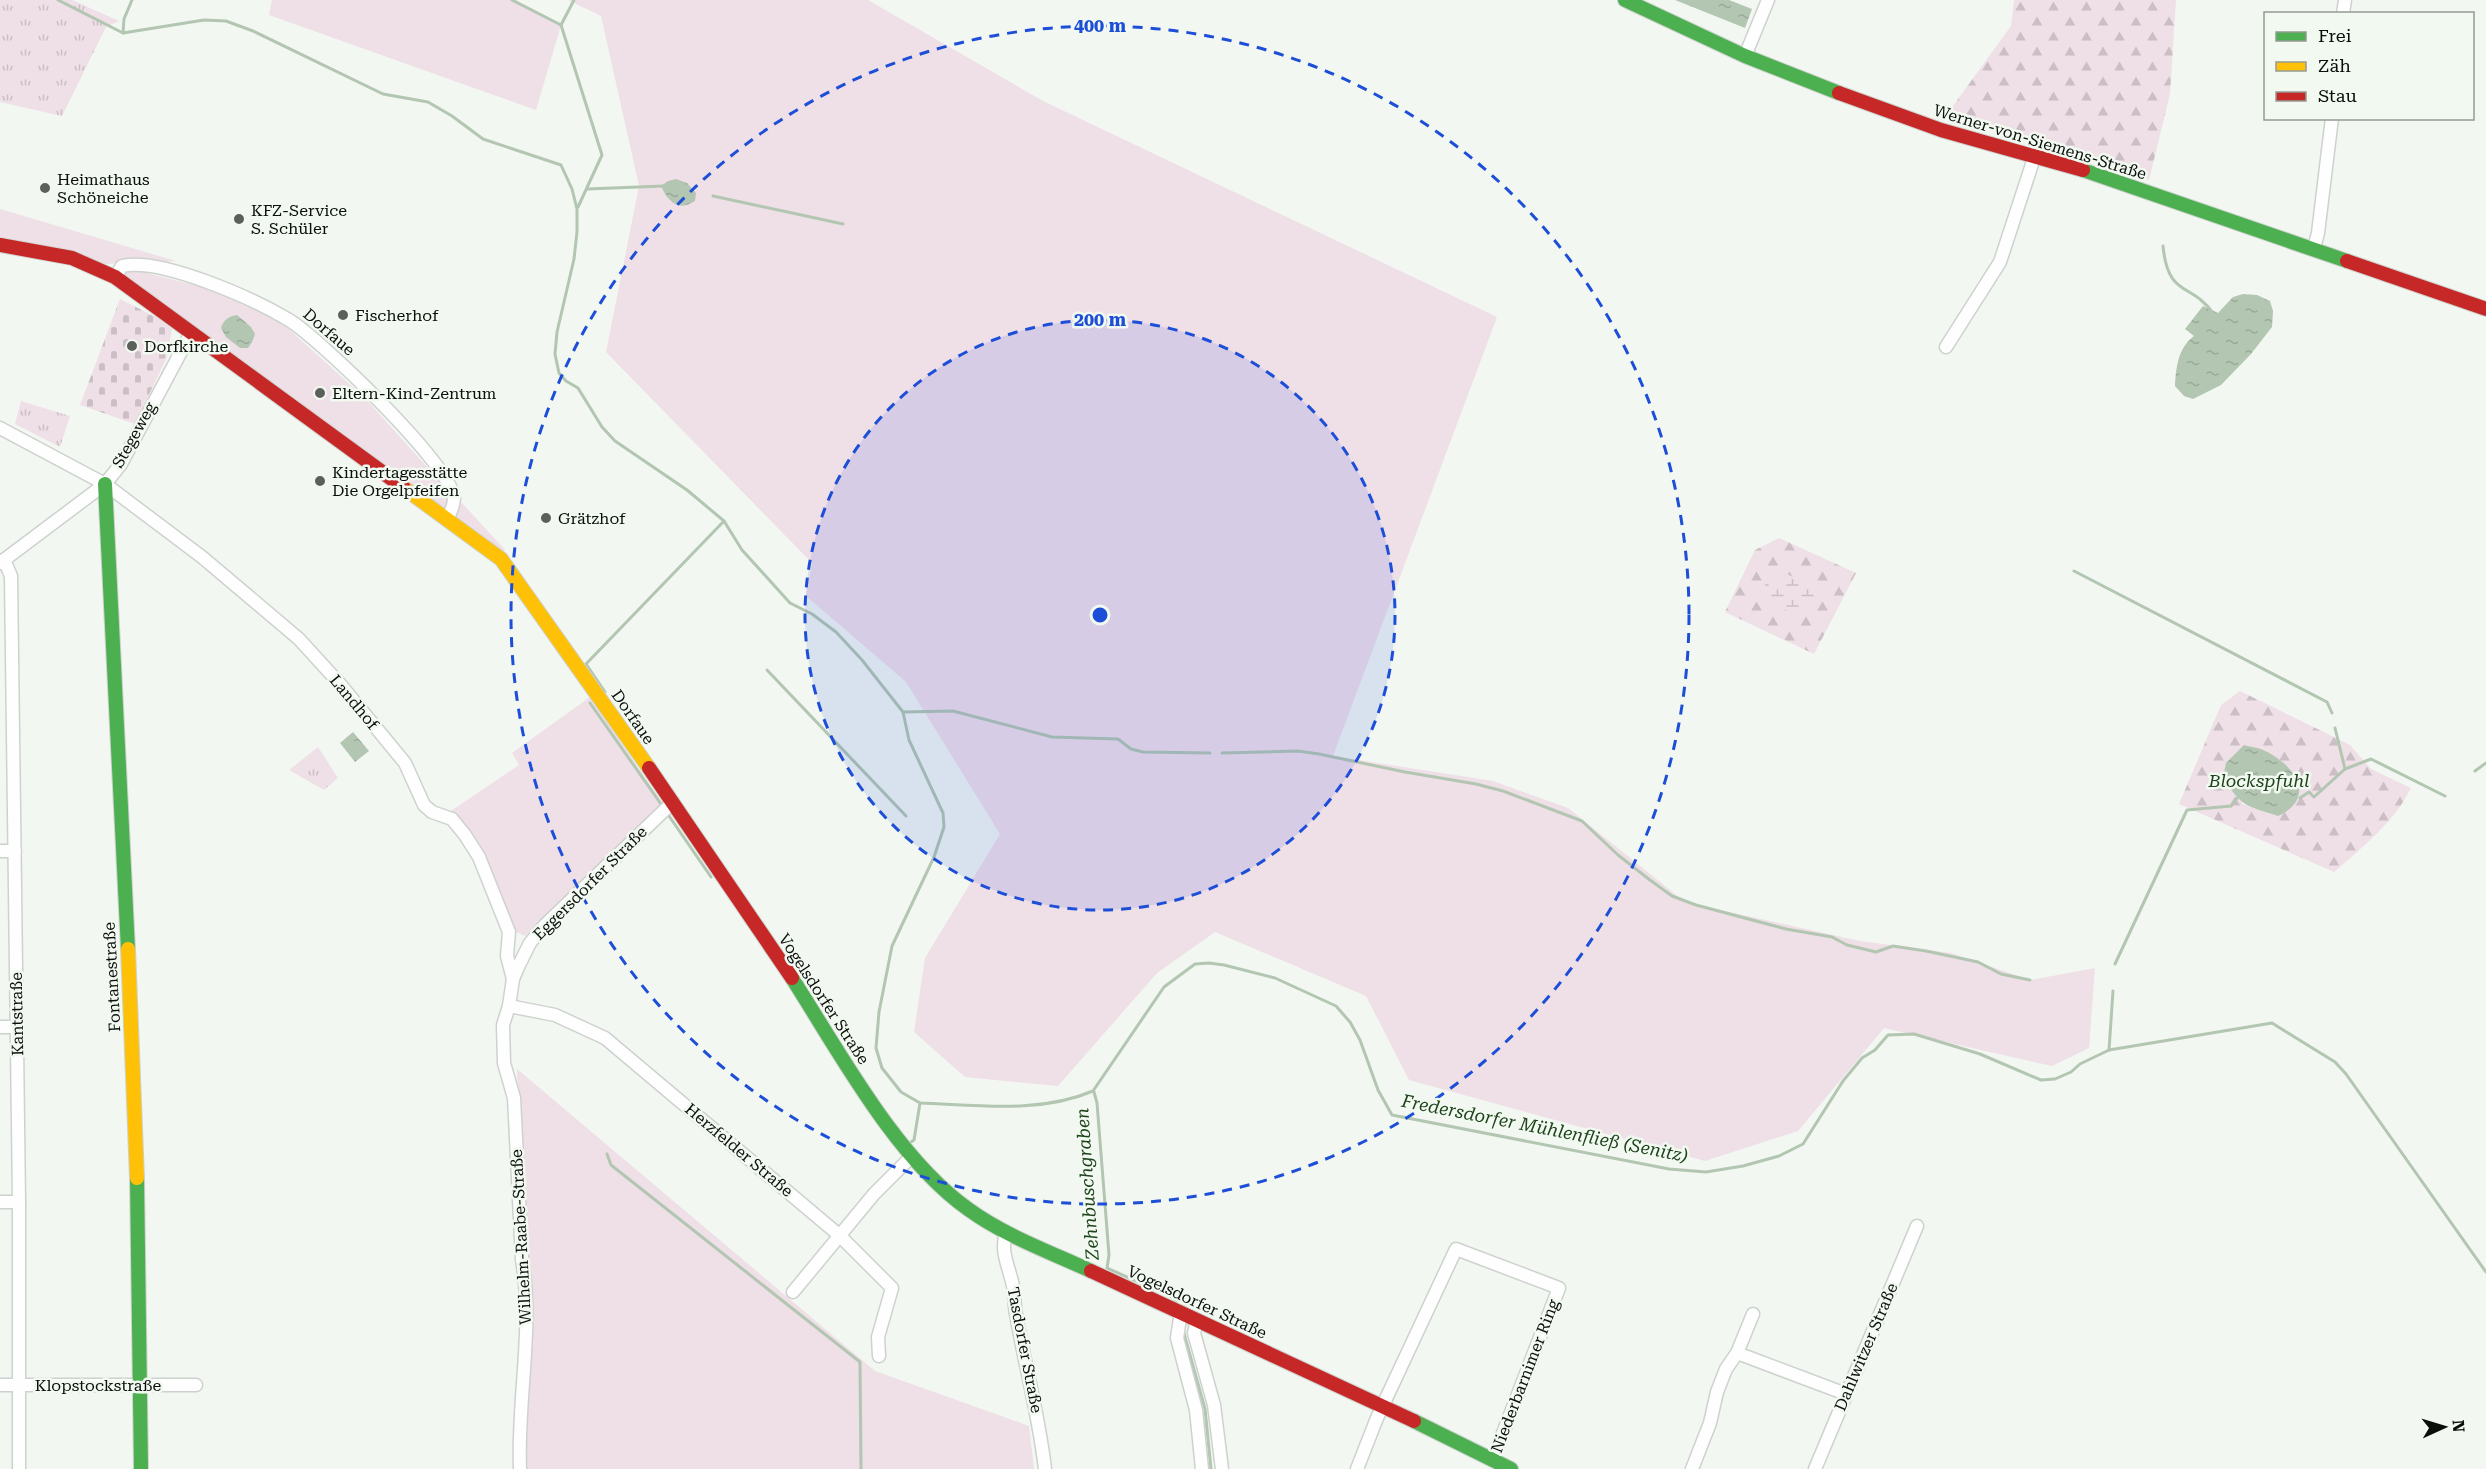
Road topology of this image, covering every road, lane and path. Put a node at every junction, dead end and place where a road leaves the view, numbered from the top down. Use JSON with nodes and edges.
{"nodes":[{"id":1,"x":1625,"y":0,"type":"edge"},
{"id":2,"x":1768,"y":0,"type":"edge"},
{"id":3,"x":1745,"y":56,"type":"junction"},
{"id":4,"x":2331,"y":120,"type":"edge"},
{"id":5,"x":2035,"y":155,"type":"junction"},
{"id":6,"x":0,"y":245,"type":"edge"},
{"id":7,"x":2314,"y":248,"type":"junction"},
{"id":8,"x":115,"y":277,"type":"junction"},
{"id":9,"x":2486,"y":309,"type":"edge"},
{"id":10,"x":191,"y":333,"type":"junction"},
{"id":11,"x":1946,"y":347,"type":"dead end"},
{"id":12,"x":0,"y":428,"type":"edge"},
{"id":13,"x":105,"y":484,"type":"junction"},
{"id":14,"x":447,"y":519,"type":"junction"},
{"id":15,"x":2,"y":561,"type":"edge"},
{"id":16,"x":673,"y":802,"type":"junction"},
{"id":17,"x":0,"y":851,"type":"edge"},
{"id":18,"x":15,"y":851,"type":"junction"},
{"id":19,"x":513,"y":979,"type":"junction"},
{"id":20,"x":509,"y":1006,"type":"junction"},
{"id":21,"x":0,"y":1027,"type":"edge"},
{"id":22,"x":17,"y":1027,"type":"junction"},
{"id":23,"x":912,"y":1156,"type":"junction"},
{"id":24,"x":0,"y":1202,"type":"edge"},
{"id":25,"x":19,"y":1202,"type":"junction"},
{"id":26,"x":1917,"y":1226,"type":"dead end"},
{"id":27,"x":1006,"y":1232,"type":"junction"},
{"id":28,"x":839,"y":1235,"type":"junction"},
{"id":29,"x":793,"y":1292,"type":"dead end"},
{"id":30,"x":1181,"y":1312,"type":"junction"},
{"id":31,"x":1753,"y":1314,"type":"dead end"},
{"id":32,"x":1197,"y":1320,"type":"junction"},
{"id":33,"x":1737,"y":1353,"type":"junction"},
{"id":34,"x":879,"y":1356,"type":"dead end"},
{"id":35,"x":140,"y":1384,"type":"junction"},
{"id":36,"x":0,"y":1385,"type":"edge"},
{"id":37,"x":19,"y":1385,"type":"junction"},
{"id":38,"x":196,"y":1385,"type":"dead end"},
{"id":39,"x":1846,"y":1394,"type":"junction"},
{"id":40,"x":1382,"y":1406,"type":"junction"},
{"id":41,"x":1493,"y":1459,"type":"junction"},
{"id":42,"x":19,"y":1469,"type":"edge"},
{"id":43,"x":141,"y":1469,"type":"edge"},
{"id":44,"x":520,"y":1469,"type":"edge"},
{"id":45,"x":1045,"y":1469,"type":"edge"},
{"id":46,"x":1202,"y":1469,"type":"edge"},
{"id":47,"x":1222,"y":1469,"type":"edge"},
{"id":48,"x":1357,"y":1469,"type":"edge"},
{"id":49,"x":1510,"y":1469,"type":"edge"},
{"id":50,"x":1692,"y":1469,"type":"edge"},
{"id":51,"x":1815,"y":1469,"type":"edge"}],
"edges":[{"from":1,"to":3,"type":"street","name":"Werner-von-Siemens-Straße"},
{"from":2,"to":3,"type":"street"},
{"from":3,"to":5,"type":"street","name":"Werner-von-Siemens-Straße"},
{"from":4,"to":7,"type":"street"},
{"from":5,"to":7,"type":"street","name":"Werner-von-Siemens-Straße"},
{"from":5,"to":11,"type":"street"},
{"from":6,"to":8,"type":"street","name":"Dorfaue"},
{"from":7,"to":9,"type":"street","name":"Werner-von-Siemens-Straße"},
{"from":8,"to":10,"type":"street","name":"Dorfaue"},
{"from":8,"to":14,"type":"street","name":"Dorfaue"},
{"from":10,"to":13,"type":"street","name":"Stegeweg"},
{"from":10,"to":14,"type":"street","name":"Dorfaue"},
{"from":12,"to":13,"type":"street","name":"Landhof"},
{"from":13,"to":15,"type":"street","name":"Stegeweg"},
{"from":13,"to":19,"type":"street","name":"Landhof"},
{"from":13,"to":35,"type":"street","name":"Fontanestraße"},
{"from":14,"to":16,"type":"street","name":"Dorfaue"},
{"from":15,"to":18,"type":"street","name":"Kantstraße"},
{"from":16,"to":19,"type":"street","name":"Eggersdorfer Straße"},
{"from":16,"to":23,"type":"street","name":"Vogelsdorfer Straße"},
{"from":17,"to":18,"type":"street"},
{"from":18,"to":22,"type":"street","name":"Kantstraße"},
{"from":19,"to":20,"type":"street","name":"Eggersdorfer Straße"},
{"from":20,"to":28,"type":"street","name":"Herzfelder Straße"},
{"from":20,"to":44,"type":"street","name":"Wilhelm-Raabe-Straße"},
{"from":21,"to":22,"type":"street"},
{"from":22,"to":25,"type":"street","name":"Kantstraße"},
{"from":23,"to":27,"type":"street","name":"Vogelsdorfer Straße"},
{"from":23,"to":28,"type":"street"},
{"from":24,"to":25,"type":"street"},
{"from":25,"to":37,"type":"street","name":"Kantstraße"},
{"from":26,"to":39,"type":"street","name":"Dahlwitzer Straße"},
{"from":27,"to":30,"type":"street","name":"Vogelsdorfer Straße"},
{"from":27,"to":45,"type":"street","name":"Tasdorfer Straße"},
{"from":28,"to":29,"type":"street"},
{"from":28,"to":34,"type":"street","name":"Herzfelder Straße"},
{"from":30,"to":32,"type":"street","name":"Vogelsdorfer Straße"},
{"from":30,"to":46,"type":"street"},
{"from":31,"to":33,"type":"street"},
{"from":32,"to":40,"type":"street","name":"Vogelsdorfer Straße"},
{"from":32,"to":47,"type":"street"},
{"from":33,"to":39,"type":"street"},
{"from":33,"to":50,"type":"street"},
{"from":35,"to":37,"type":"street","name":"Klopstockstraße"},
{"from":35,"to":38,"type":"street","name":"Klopstockstraße"},
{"from":35,"to":43,"type":"street","name":"Fontanestraße"},
{"from":36,"to":37,"type":"street","name":"Klopstockstraße"},
{"from":37,"to":42,"type":"street","name":"Kantstraße"},
{"from":39,"to":51,"type":"street","name":"Dahlwitzer Straße"},
{"from":40,"to":41,"type":"street","name":"Vogelsdorfer Straße"},
{"from":40,"to":41,"type":"street","name":"Niederbarnimer Ring"},
{"from":40,"to":48,"type":"street"},
{"from":41,"to":49,"type":"street","name":"Vogelsdorfer Straße"}]}
